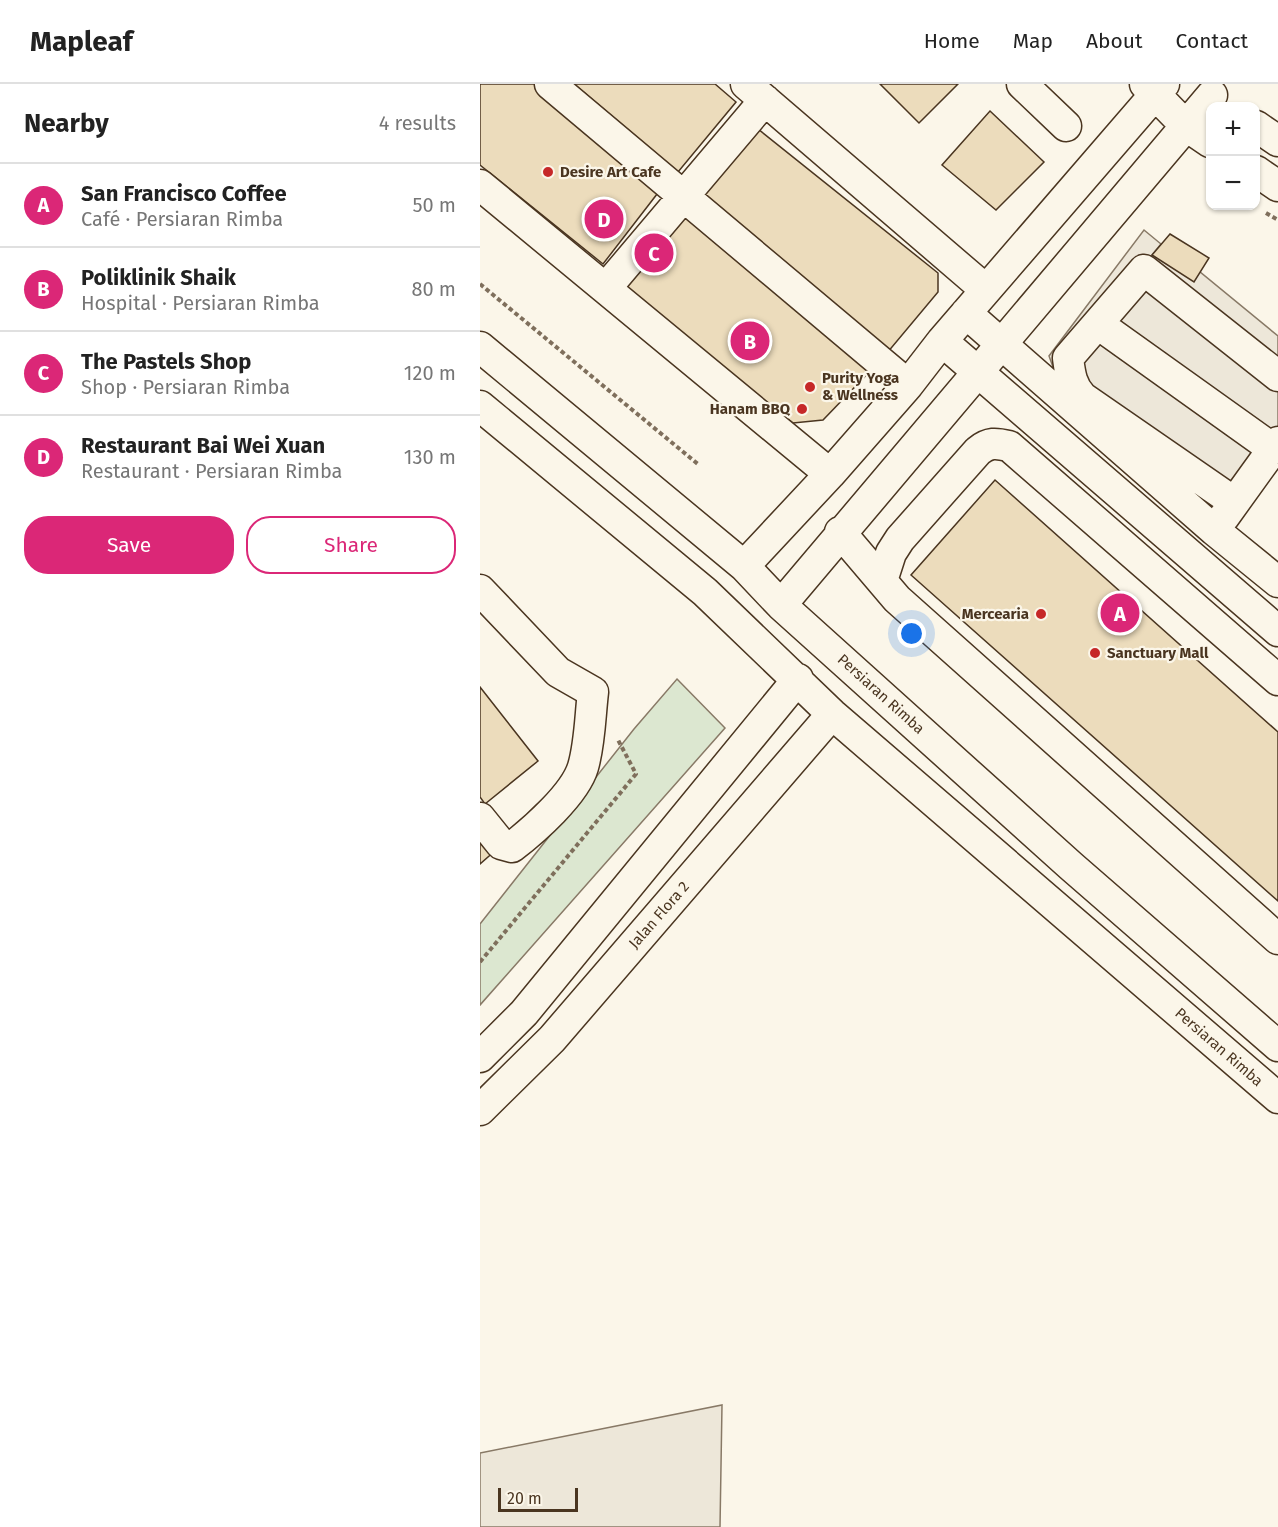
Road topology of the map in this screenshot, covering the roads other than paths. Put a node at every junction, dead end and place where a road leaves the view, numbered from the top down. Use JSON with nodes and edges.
{"nodes":[{"id":1,"x":550,"y":84,"type":"edge"},
{"id":2,"x":1022,"y":84,"type":"edge"},
{"id":3,"x":1155,"y":87,"type":"edge"},
{"id":4,"x":756,"y":92,"type":"edge"},
{"id":5,"x":1214,"y":95,"type":"edge"},
{"id":6,"x":1185,"y":125,"type":"junction"},
{"id":7,"x":1066,"y":126,"type":"dead end"},
{"id":8,"x":1260,"y":129,"type":"edge"},
{"id":9,"x":1206,"y":139,"type":"edge"},
{"id":10,"x":1278,"y":141,"type":"edge"},
{"id":11,"x":1260,"y":174,"type":"edge"},
{"id":12,"x":480,"y":185,"type":"edge"},
{"id":13,"x":1278,"y":186,"type":"edge"},
{"id":14,"x":683,"y":196,"type":"junction"},
{"id":15,"x":606,"y":288,"type":"junction"},
{"id":16,"x":986,"y":290,"type":"junction"},
{"id":17,"x":966,"y":314,"type":"junction"},
{"id":18,"x":1098,"y":324,"type":"junction"},
{"id":19,"x":942,"y":341,"type":"junction"},
{"id":20,"x":1001,"y":343,"type":"junction"},
{"id":21,"x":480,"y":347,"type":"edge"},
{"id":22,"x":977,"y":371,"type":"junction"},
{"id":23,"x":1278,"y":376,"type":"edge"},
{"id":24,"x":908,"y":385,"type":"junction"},
{"id":25,"x":480,"y":406,"type":"edge"},
{"id":26,"x":1275,"y":446,"type":"edge"},
{"id":27,"x":830,"y":474,"type":"junction"},
{"id":28,"x":1234,"y":502,"type":"junction"},
{"id":29,"x":1214,"y":530,"type":"junction"},
{"id":30,"x":840,"y":532,"type":"junction"},
{"id":31,"x":1194,"y":559,"type":"junction"},
{"id":32,"x":744,"y":566,"type":"junction"},
{"id":33,"x":882,"y":581,"type":"junction"},
{"id":34,"x":1278,"y":582,"type":"edge"},
{"id":35,"x":480,"y":590,"type":"edge"},
{"id":36,"x":781,"y":605,"type":"junction"},
{"id":37,"x":1278,"y":632,"type":"edge"},
{"id":38,"x":798,"y":679,"type":"junction"},
{"id":39,"x":1278,"y":680,"type":"edge"},
{"id":40,"x":832,"y":714,"type":"junction"},
{"id":41,"x":480,"y":818,"type":"edge"},
{"id":42,"x":1278,"y":939,"type":"edge"},
{"id":43,"x":1278,"y":1046,"type":"edge"},
{"id":44,"x":480,"y":1057,"type":"edge"},
{"id":45,"x":1278,"y":1098,"type":"edge"},
{"id":46,"x":480,"y":1110,"type":"edge"}],
"edges":[{"from":1,"to":14,"type":"street"},
{"from":2,"to":7,"type":"street"},
{"from":3,"to":6,"type":"street"},
{"from":3,"to":16,"type":"street"},
{"from":4,"to":14,"type":"street"},
{"from":4,"to":16,"type":"street"},
{"from":5,"to":6,"type":"street"},
{"from":6,"to":9,"type":"street"},
{"from":6,"to":20,"type":"street"},
{"from":8,"to":10,"type":"street"},
{"from":11,"to":13,"type":"street"},
{"from":12,"to":15,"type":"street"},
{"from":14,"to":15,"type":"street"},
{"from":14,"to":24,"type":"street"},
{"from":15,"to":27,"type":"street"},
{"from":16,"to":17,"type":"street"},
{"from":17,"to":19,"type":"street"},
{"from":17,"to":20,"type":"street"},
{"from":18,"to":23,"type":"street"},
{"from":18,"to":26,"type":"street"},
{"from":18,"to":28,"type":"street"},
{"from":19,"to":22,"type":"street"},
{"from":19,"to":24,"type":"street"},
{"from":20,"to":22,"type":"street"},
{"from":20,"to":29,"type":"street"},
{"from":21,"to":32,"type":"street","name":"Persiaran Rimba"},
{"from":22,"to":30,"type":"street"},
{"from":22,"to":31,"type":"street"},
{"from":24,"to":27,"type":"street"},
{"from":25,"to":38,"type":"street","name":"Persiaran Rimba"},
{"from":26,"to":28,"type":"street"},
{"from":27,"to":32,"type":"street"},
{"from":28,"to":29,"type":"street"},
{"from":29,"to":31,"type":"street"},
{"from":29,"to":34,"type":"street"},
{"from":30,"to":33,"type":"street"},
{"from":30,"to":36,"type":"street"},
{"from":31,"to":37,"type":"street"},
{"from":32,"to":36,"type":"street","name":"Persiaran Rimba"},
{"from":33,"to":39,"type":"street"},
{"from":33,"to":42,"type":"street"},
{"from":35,"to":41,"type":"street"},
{"from":36,"to":43,"type":"street","name":"Persiaran Rimba"},
{"from":38,"to":40,"type":"street","name":"Persiaran Rimba"},
{"from":38,"to":44,"type":"street"},
{"from":40,"to":45,"type":"street","name":"Persiaran Rimba"},
{"from":40,"to":46,"type":"street","name":"Jalan Flora 2"}]}
